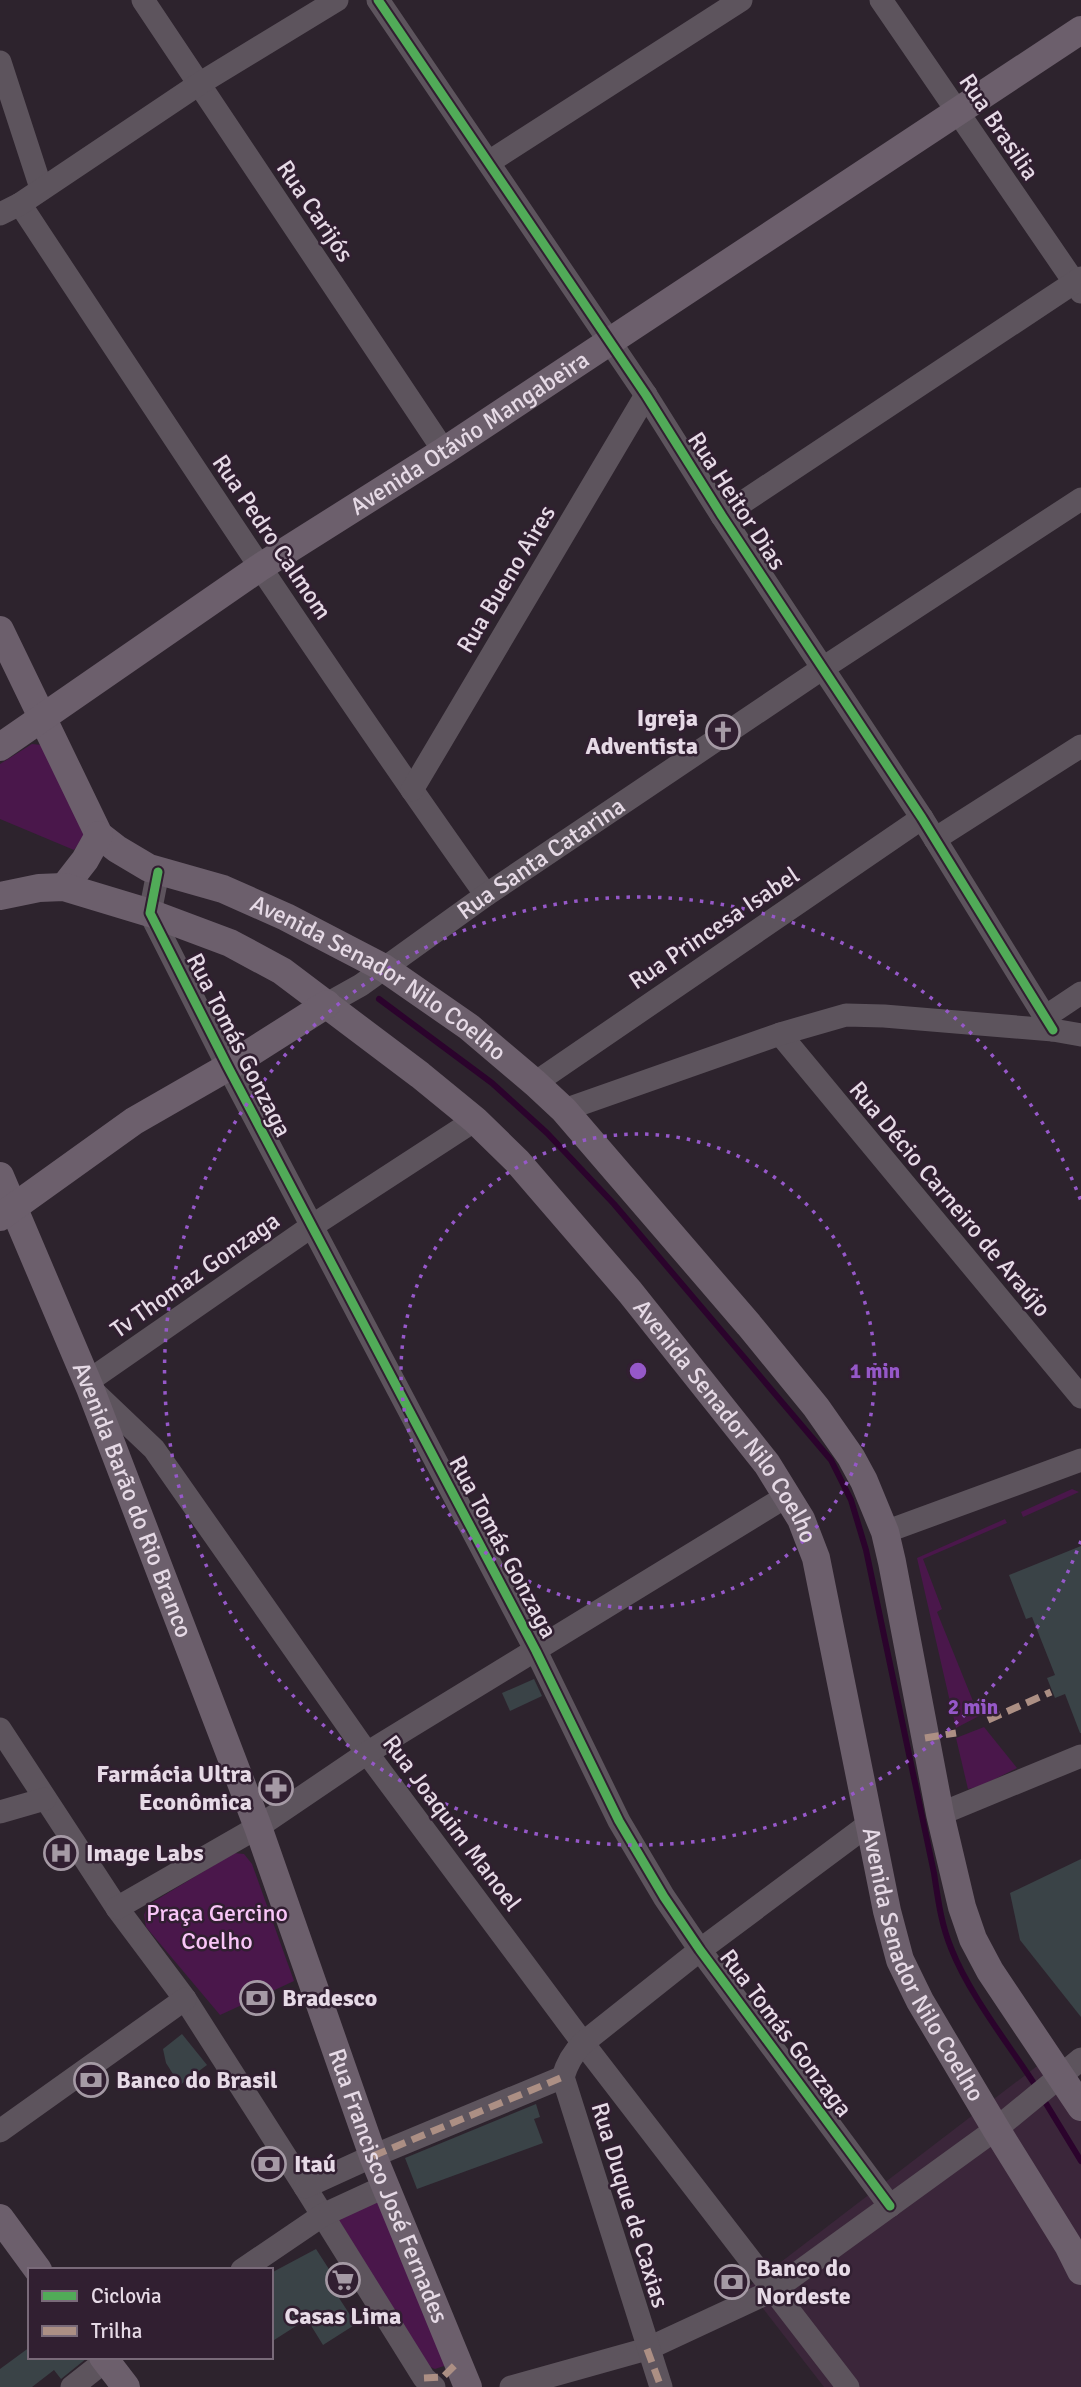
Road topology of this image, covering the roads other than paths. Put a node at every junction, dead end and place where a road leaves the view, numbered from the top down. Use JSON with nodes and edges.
{"nodes":[{"id":1,"x":144,"y":0,"type":"edge"},
{"id":2,"x":337,"y":0,"type":"edge"},
{"id":3,"x":379,"y":0,"type":"edge"},
{"id":4,"x":741,"y":0,"type":"edge"},
{"id":5,"x":881,"y":0,"type":"edge"},
{"id":6,"x":1081,"y":30,"type":"edge"},
{"id":7,"x":0,"y":62,"type":"edge"},
{"id":8,"x":199,"y":84,"type":"junction"},
{"id":9,"x":958,"y":113,"type":"junction"},
{"id":10,"x":489,"y":162,"type":"junction"},
{"id":11,"x":41,"y":188,"type":"junction"},
{"id":12,"x":10,"y":209,"type":"edge"},
{"id":13,"x":1079,"y":284,"type":"edge"},
{"id":14,"x":610,"y":342,"type":"junction"},
{"id":15,"x":646,"y":395,"type":"junction"},
{"id":16,"x":444,"y":451,"type":"junction"},
{"id":17,"x":1081,"y":499,"type":"edge"},
{"id":18,"x":722,"y":516,"type":"junction"},
{"id":19,"x":260,"y":568,"type":"junction"},
{"id":20,"x":0,"y":630,"type":"edge"},
{"id":21,"x":823,"y":668,"type":"junction"},
{"id":22,"x":42,"y":719,"type":"junction"},
{"id":23,"x":1081,"y":746,"type":"edge"},
{"id":24,"x":0,"y":747,"type":"edge"},
{"id":25,"x":412,"y":790,"type":"junction"},
{"id":26,"x":922,"y":818,"type":"junction"},
{"id":27,"x":99,"y":835,"type":"junction"},
{"id":28,"x":935,"y":839,"type":"junction"},
{"id":29,"x":158,"y":872,"type":"junction"},
{"id":30,"x":64,"y":887,"type":"junction"},
{"id":31,"x":486,"y":895,"type":"junction"},
{"id":32,"x":0,"y":896,"type":"edge"},
{"id":33,"x":150,"y":913,"type":"junction"},
{"id":34,"x":384,"y":968,"type":"junction"},
{"id":35,"x":1081,"y":993,"type":"edge"},
{"id":36,"x":327,"y":1004,"type":"junction"},
{"id":37,"x":1049,"y":1023,"type":"junction"},
{"id":38,"x":780,"y":1034,"type":"junction"},
{"id":39,"x":1081,"y":1035,"type":"edge"},
{"id":40,"x":228,"y":1067,"type":"junction"},
{"id":41,"x":535,"y":1083,"type":"junction"},
{"id":42,"x":564,"y":1110,"type":"junction"},
{"id":43,"x":475,"y":1120,"type":"junction"},
{"id":44,"x":0,"y":1176,"type":"edge"},
{"id":45,"x":6,"y":1213,"type":"edge"},
{"id":46,"x":312,"y":1226,"type":"junction"},
{"id":47,"x":88,"y":1385,"type":"junction"},
{"id":48,"x":1081,"y":1397,"type":"edge"},
{"id":49,"x":1081,"y":1460,"type":"edge"},
{"id":50,"x":787,"y":1496,"type":"junction"},
{"id":51,"x":885,"y":1532,"type":"junction"},
{"id":52,"x":536,"y":1651,"type":"junction"},
{"id":53,"x":0,"y":1729,"type":"edge"},
{"id":54,"x":367,"y":1753,"type":"junction"},
{"id":55,"x":1081,"y":1756,"type":"edge"},
{"id":56,"x":46,"y":1799,"type":"junction"},
{"id":57,"x":0,"y":1812,"type":"edge"},
{"id":58,"x":940,"y":1814,"type":"junction"},
{"id":59,"x":869,"y":1824,"type":"junction"},
{"id":60,"x":258,"y":1827,"type":"junction"},
{"id":61,"x":117,"y":1908,"type":"junction"},
{"id":62,"x":700,"y":1950,"type":"junction"},
{"id":63,"x":185,"y":2000,"type":"junction"},
{"id":64,"x":583,"y":2043,"type":"junction"},
{"id":65,"x":1064,"y":2074,"type":"edge"},
{"id":66,"x":564,"y":2077,"type":"junction"},
{"id":67,"x":1081,"y":2107,"type":"edge"},
{"id":68,"x":1004,"y":2122,"type":"junction"},
{"id":69,"x":0,"y":2132,"type":"edge"},
{"id":70,"x":373,"y":2156,"type":"junction"},
{"id":71,"x":386,"y":2186,"type":"junction"},
{"id":72,"x":305,"y":2187,"type":"junction"},
{"id":73,"x":890,"y":2206,"type":"junction"},
{"id":74,"x":323,"y":2215,"type":"junction"},
{"id":75,"x":0,"y":2218,"type":"edge"},
{"id":76,"x":37,"y":2268,"type":"edge"},
{"id":77,"x":245,"y":2268,"type":"edge"},
{"id":78,"x":1081,"y":2272,"type":"edge"},
{"id":79,"x":774,"y":2290,"type":"junction"},
{"id":80,"x":647,"y":2349,"type":"junction"},
{"id":81,"x":105,"y":2359,"type":"edge"},
{"id":82,"x":107,"y":2359,"type":"edge"},
{"id":83,"x":72,"y":2387,"type":"edge"},
{"id":84,"x":126,"y":2387,"type":"edge"},
{"id":85,"x":434,"y":2387,"type":"edge"},
{"id":86,"x":468,"y":2387,"type":"edge"},
{"id":87,"x":511,"y":2387,"type":"edge"},
{"id":88,"x":661,"y":2387,"type":"edge"},
{"id":89,"x":848,"y":2387,"type":"edge"}],
"edges":[{"from":1,"to":8,"type":"street","name":"Rua Carijós"},
{"from":2,"to":8,"type":"street"},
{"from":3,"to":10,"type":"street","name":"Rua Heitor Dias"},
{"from":4,"to":10,"type":"street"},
{"from":5,"to":9,"type":"street","name":"Rua Brasilia"},
{"from":6,"to":9,"type":"main road","name":"Avenida Otávio Mangabeira"},
{"from":7,"to":11,"type":"street"},
{"from":8,"to":11,"type":"street"},
{"from":8,"to":16,"type":"street","name":"Rua Carijós"},
{"from":9,"to":13,"type":"street","name":"Rua Brasilia"},
{"from":9,"to":14,"type":"main road","name":"Avenida Otávio Mangabeira"},
{"from":10,"to":14,"type":"street","name":"Rua Heitor Dias"},
{"from":11,"to":12,"type":"street"},
{"from":12,"to":19,"type":"street","name":"Rua Pedro Calmom"},
{"from":13,"to":18,"type":"street"},
{"from":14,"to":15,"type":"street","name":"Rua Heitor Dias"},
{"from":14,"to":16,"type":"main road","name":"Avenida Otávio Mangabeira"},
{"from":15,"to":18,"type":"street","name":"Rua Heitor Dias"},
{"from":15,"to":25,"type":"street","name":"Rua Bueno Aires"},
{"from":16,"to":19,"type":"main road","name":"Avenida Otávio Mangabeira"},
{"from":17,"to":21,"type":"street","name":"Rua Santa Catarina"},
{"from":18,"to":21,"type":"street","name":"Rua Heitor Dias"},
{"from":19,"to":22,"type":"main road","name":"Avenida Otávio Mangabeira"},
{"from":19,"to":25,"type":"street","name":"Rua Pedro Calmom"},
{"from":20,"to":22,"type":"main road"},
{"from":21,"to":26,"type":"street","name":"Rua Heitor Dias"},
{"from":21,"to":31,"type":"street","name":"Rua Santa Catarina"},
{"from":22,"to":24,"type":"main road","name":"Avenida Otávio Mangabeira"},
{"from":22,"to":27,"type":"main road"},
{"from":23,"to":28,"type":"street"},
{"from":25,"to":31,"type":"street","name":"Rua Pedro Calmom"},
{"from":26,"to":28,"type":"street","name":"Rua Heitor Dias"},
{"from":26,"to":41,"type":"street","name":"Rua Princesa Isabel"},
{"from":27,"to":29,"type":"main road","name":"Avenida Senador Nilo Coelho"},
{"from":27,"to":30,"type":"main road"},
{"from":28,"to":37,"type":"street","name":"Rua Heitor Dias"},
{"from":29,"to":33,"type":"street"},
{"from":29,"to":34,"type":"main road","name":"Avenida Senador Nilo Coelho"},
{"from":30,"to":32,"type":"main road","name":"Avenida Senador Nilo Coelho"},
{"from":30,"to":33,"type":"main road","name":"Avenida Senador Nilo Coelho"},
{"from":31,"to":34,"type":"street","name":"Rua Santa Catarina"},
{"from":33,"to":36,"type":"main road","name":"Avenida Senador Nilo Coelho"},
{"from":33,"to":40,"type":"street","name":"Rua Tomás Gonzaga"},
{"from":34,"to":36,"type":"street","name":"Rua Santa Catarina"},
{"from":34,"to":41,"type":"main road","name":"Avenida Senador Nilo Coelho"},
{"from":35,"to":37,"type":"street"},
{"from":36,"to":40,"type":"main road","name":"Rua Santa Catarina"},
{"from":36,"to":43,"type":"main road","name":"Avenida Senador Nilo Coelho"},
{"from":37,"to":38,"type":"street"},
{"from":37,"to":39,"type":"street"},
{"from":38,"to":42,"type":"street"},
{"from":38,"to":48,"type":"street","name":"Rua Décio Carneiro de Araújo"},
{"from":40,"to":45,"type":"main road","name":"Rua Santa Catarina"},
{"from":40,"to":46,"type":"street","name":"Rua Tomás Gonzaga"},
{"from":41,"to":42,"type":"main road","name":"Avenida Senador Nilo Coelho"},
{"from":42,"to":51,"type":"main road","name":"Avenida Senador Nilo Coelho"},
{"from":43,"to":46,"type":"street","name":"Tv Thomaz Gonzaga"},
{"from":43,"to":50,"type":"main road","name":"Avenida Senador Nilo Coelho"},
{"from":44,"to":45,"type":"main road","name":"Avenida Barão do Rio Branco"},
{"from":45,"to":47,"type":"main road","name":"Avenida Barão do Rio Branco"},
{"from":46,"to":47,"type":"street","name":"Tv Thomaz Gonzaga"},
{"from":46,"to":52,"type":"street","name":"Rua Tomás Gonzaga"},
{"from":47,"to":54,"type":"street","name":"Rua Joaquim Manoel"},
{"from":47,"to":60,"type":"main road","name":"Avenida Barão do Rio Branco"},
{"from":49,"to":51,"type":"street"},
{"from":50,"to":52,"type":"street"},
{"from":50,"to":59,"type":"main road","name":"Avenida Senador Nilo Coelho"},
{"from":51,"to":58,"type":"main road","name":"Avenida Senador Nilo Coelho"},
{"from":52,"to":54,"type":"street"},
{"from":52,"to":62,"type":"street","name":"Rua Tomás Gonzaga"},
{"from":53,"to":56,"type":"street"},
{"from":54,"to":60,"type":"street"},
{"from":54,"to":64,"type":"street","name":"Rua Joaquim Manoel"},
{"from":55,"to":58,"type":"street"},
{"from":56,"to":57,"type":"street"},
{"from":56,"to":61,"type":"street"},
{"from":58,"to":65,"type":"main road","name":"Avenida Senador Nilo Coelho"},
{"from":59,"to":62,"type":"street"},
{"from":59,"to":68,"type":"main road","name":"Avenida Senador Nilo Coelho"},
{"from":60,"to":61,"type":"street"},
{"from":60,"to":70,"type":"main road","name":"Rua Francisco José Fernades"},
{"from":61,"to":63,"type":"street"},
{"from":62,"to":64,"type":"street"},
{"from":62,"to":73,"type":"street","name":"Rua Tomás Gonzaga"},
{"from":63,"to":69,"type":"street"},
{"from":63,"to":72,"type":"street"},
{"from":64,"to":66,"type":"street"},
{"from":64,"to":79,"type":"street","name":"Rua Joaquim Manoel"},
{"from":65,"to":67,"type":"main road","name":"Avenida Senador Nilo Coelho"},
{"from":65,"to":68,"type":"street"},
{"from":66,"to":70,"type":"street"},
{"from":66,"to":80,"type":"street","name":"Rua Duque de Caxias"},
{"from":68,"to":73,"type":"street"},
{"from":68,"to":78,"type":"main road","name":"Avenida Senador Nilo Coelho"},
{"from":70,"to":71,"type":"main road","name":"Rua Francisco José Fernades"},
{"from":70,"to":72,"type":"street"},
{"from":71,"to":74,"type":"street"},
{"from":71,"to":86,"type":"main road","name":"Rua Francisco José Fernades"},
{"from":72,"to":74,"type":"street"},
{"from":73,"to":79,"type":"street"},
{"from":74,"to":77,"type":"street"},
{"from":74,"to":85,"type":"street"},
{"from":75,"to":76,"type":"main road"},
{"from":79,"to":80,"type":"street"},
{"from":79,"to":89,"type":"street","name":"Rua Joaquim Manoel"},
{"from":80,"to":87,"type":"street"},
{"from":80,"to":88,"type":"street","name":"Rua Duque de Caxias"},
{"from":81,"to":83,"type":"street"},
{"from":82,"to":84,"type":"main road"}]}
